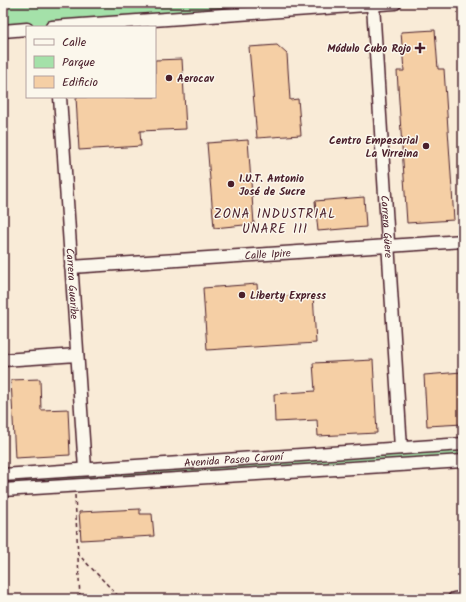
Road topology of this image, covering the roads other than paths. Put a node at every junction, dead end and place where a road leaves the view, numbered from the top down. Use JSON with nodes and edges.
{"nodes":[{"id":1,"x":395,"y":3,"type":"edge"},
{"id":2,"x":373,"y":4,"type":"junction"},
{"id":3,"x":69,"y":26,"type":"edge"},
{"id":4,"x":26,"y":29,"type":"edge"},
{"id":5,"x":3,"y":31,"type":"edge"},
{"id":6,"x":60,"y":98,"type":"edge"},
{"id":7,"x":463,"y":241,"type":"edge"},
{"id":8,"x":389,"y":246,"type":"junction"},
{"id":9,"x":71,"y":267,"type":"junction"},
{"id":10,"x":77,"y":355,"type":"junction"},
{"id":11,"x":3,"y":360,"type":"edge"},
{"id":12,"x":463,"y":444,"type":"edge"},
{"id":13,"x":401,"y":448,"type":"junction"},
{"id":14,"x":463,"y":461,"type":"edge"},
{"id":15,"x":85,"y":470,"type":"junction"},
{"id":16,"x":3,"y":475,"type":"edge"},
{"id":17,"x":3,"y":490,"type":"edge"},
{"id":18,"x":463,"y":598,"type":"edge"},
{"id":19,"x":454,"y":599,"type":"edge"}],
"edges":[{"from":1,"to":2,"type":"street"},
{"from":2,"to":3,"type":"street"},
{"from":2,"to":8,"type":"street","name":"Carrera Güere"},
{"from":4,"to":5,"type":"street"},
{"from":6,"to":9,"type":"street","name":"Carrera Guaribe"},
{"from":7,"to":8,"type":"street","name":"Calle Ipire"},
{"from":8,"to":9,"type":"street","name":"Calle Ipire"},
{"from":8,"to":13,"type":"street","name":"Carrera Güere"},
{"from":9,"to":10,"type":"street","name":"Carrera Guaribe"},
{"from":10,"to":11,"type":"street"},
{"from":10,"to":15,"type":"street","name":"Carrera Guaribe"},
{"from":12,"to":13,"type":"street","name":"Avenida Paseo Caroní"},
{"from":13,"to":15,"type":"street","name":"Avenida Paseo Caroní"},
{"from":14,"to":17,"type":"street","name":"Avenida Paseo Caroní"},
{"from":15,"to":16,"type":"street","name":"Avenida Paseo Caroní"},
{"from":18,"to":19,"type":"street"}]}
